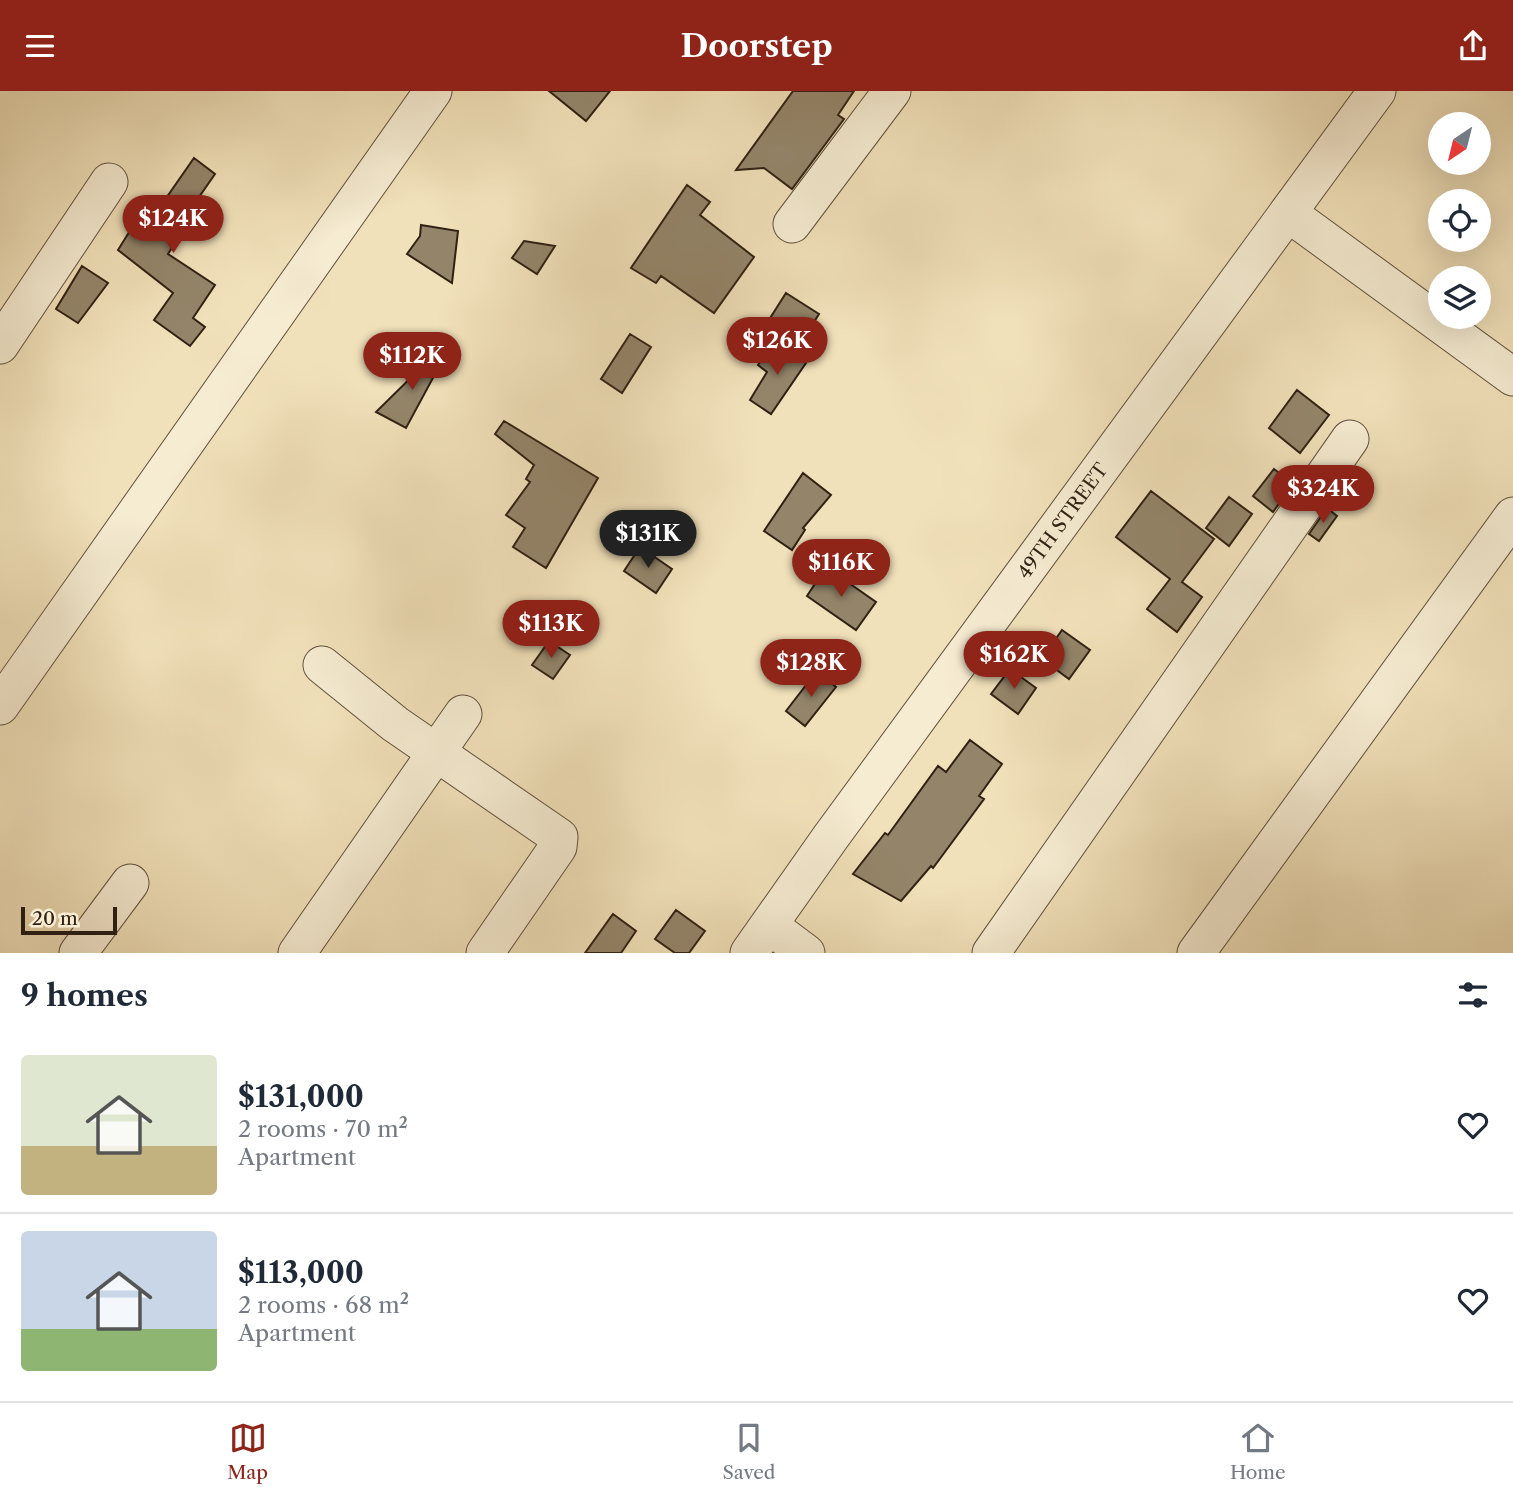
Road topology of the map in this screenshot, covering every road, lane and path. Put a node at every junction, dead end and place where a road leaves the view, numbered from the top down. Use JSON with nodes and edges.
{"nodes":[{"id":1,"x":433,"y":91,"type":"edge"},
{"id":2,"x":892,"y":91,"type":"edge"},
{"id":3,"x":1377,"y":91,"type":"edge"},
{"id":4,"x":109,"y":182,"type":"dead end"},
{"id":5,"x":1288,"y":213,"type":"junction"},
{"id":6,"x":792,"y":224,"type":"dead end"},
{"id":7,"x":0,"y":345,"type":"edge"},
{"id":8,"x":1513,"y":377,"type":"edge"},
{"id":9,"x":1350,"y":439,"type":"dead end"},
{"id":10,"x":1513,"y":516,"type":"edge"},
{"id":11,"x":322,"y":665,"type":"dead end"},
{"id":12,"x":0,"y":706,"type":"edge"},
{"id":13,"x":463,"y":715,"type":"dead end"},
{"id":14,"x":437,"y":753,"type":"junction"},
{"id":15,"x":130,"y":883,"type":"dead end"},
{"id":16,"x":760,"y":939,"type":"edge"},
{"id":17,"x":78,"y":953,"type":"edge"},
{"id":18,"x":297,"y":953,"type":"edge"},
{"id":19,"x":485,"y":953,"type":"edge"},
{"id":20,"x":806,"y":953,"type":"edge"},
{"id":21,"x":992,"y":953,"type":"edge"},
{"id":22,"x":1196,"y":953,"type":"edge"}],
"edges":[{"from":1,"to":12,"type":"street"},
{"from":2,"to":6,"type":"street"},
{"from":3,"to":5,"type":"street","name":"49TH STREET"},
{"from":4,"to":7,"type":"street"},
{"from":5,"to":8,"type":"street"},
{"from":5,"to":16,"type":"street","name":"49TH STREET"},
{"from":9,"to":21,"type":"street"},
{"from":10,"to":22,"type":"street"},
{"from":11,"to":14,"type":"street"},
{"from":13,"to":14,"type":"street"},
{"from":14,"to":18,"type":"street"},
{"from":14,"to":19,"type":"street"},
{"from":15,"to":17,"type":"street"},
{"from":16,"to":20,"type":"street"}]}
